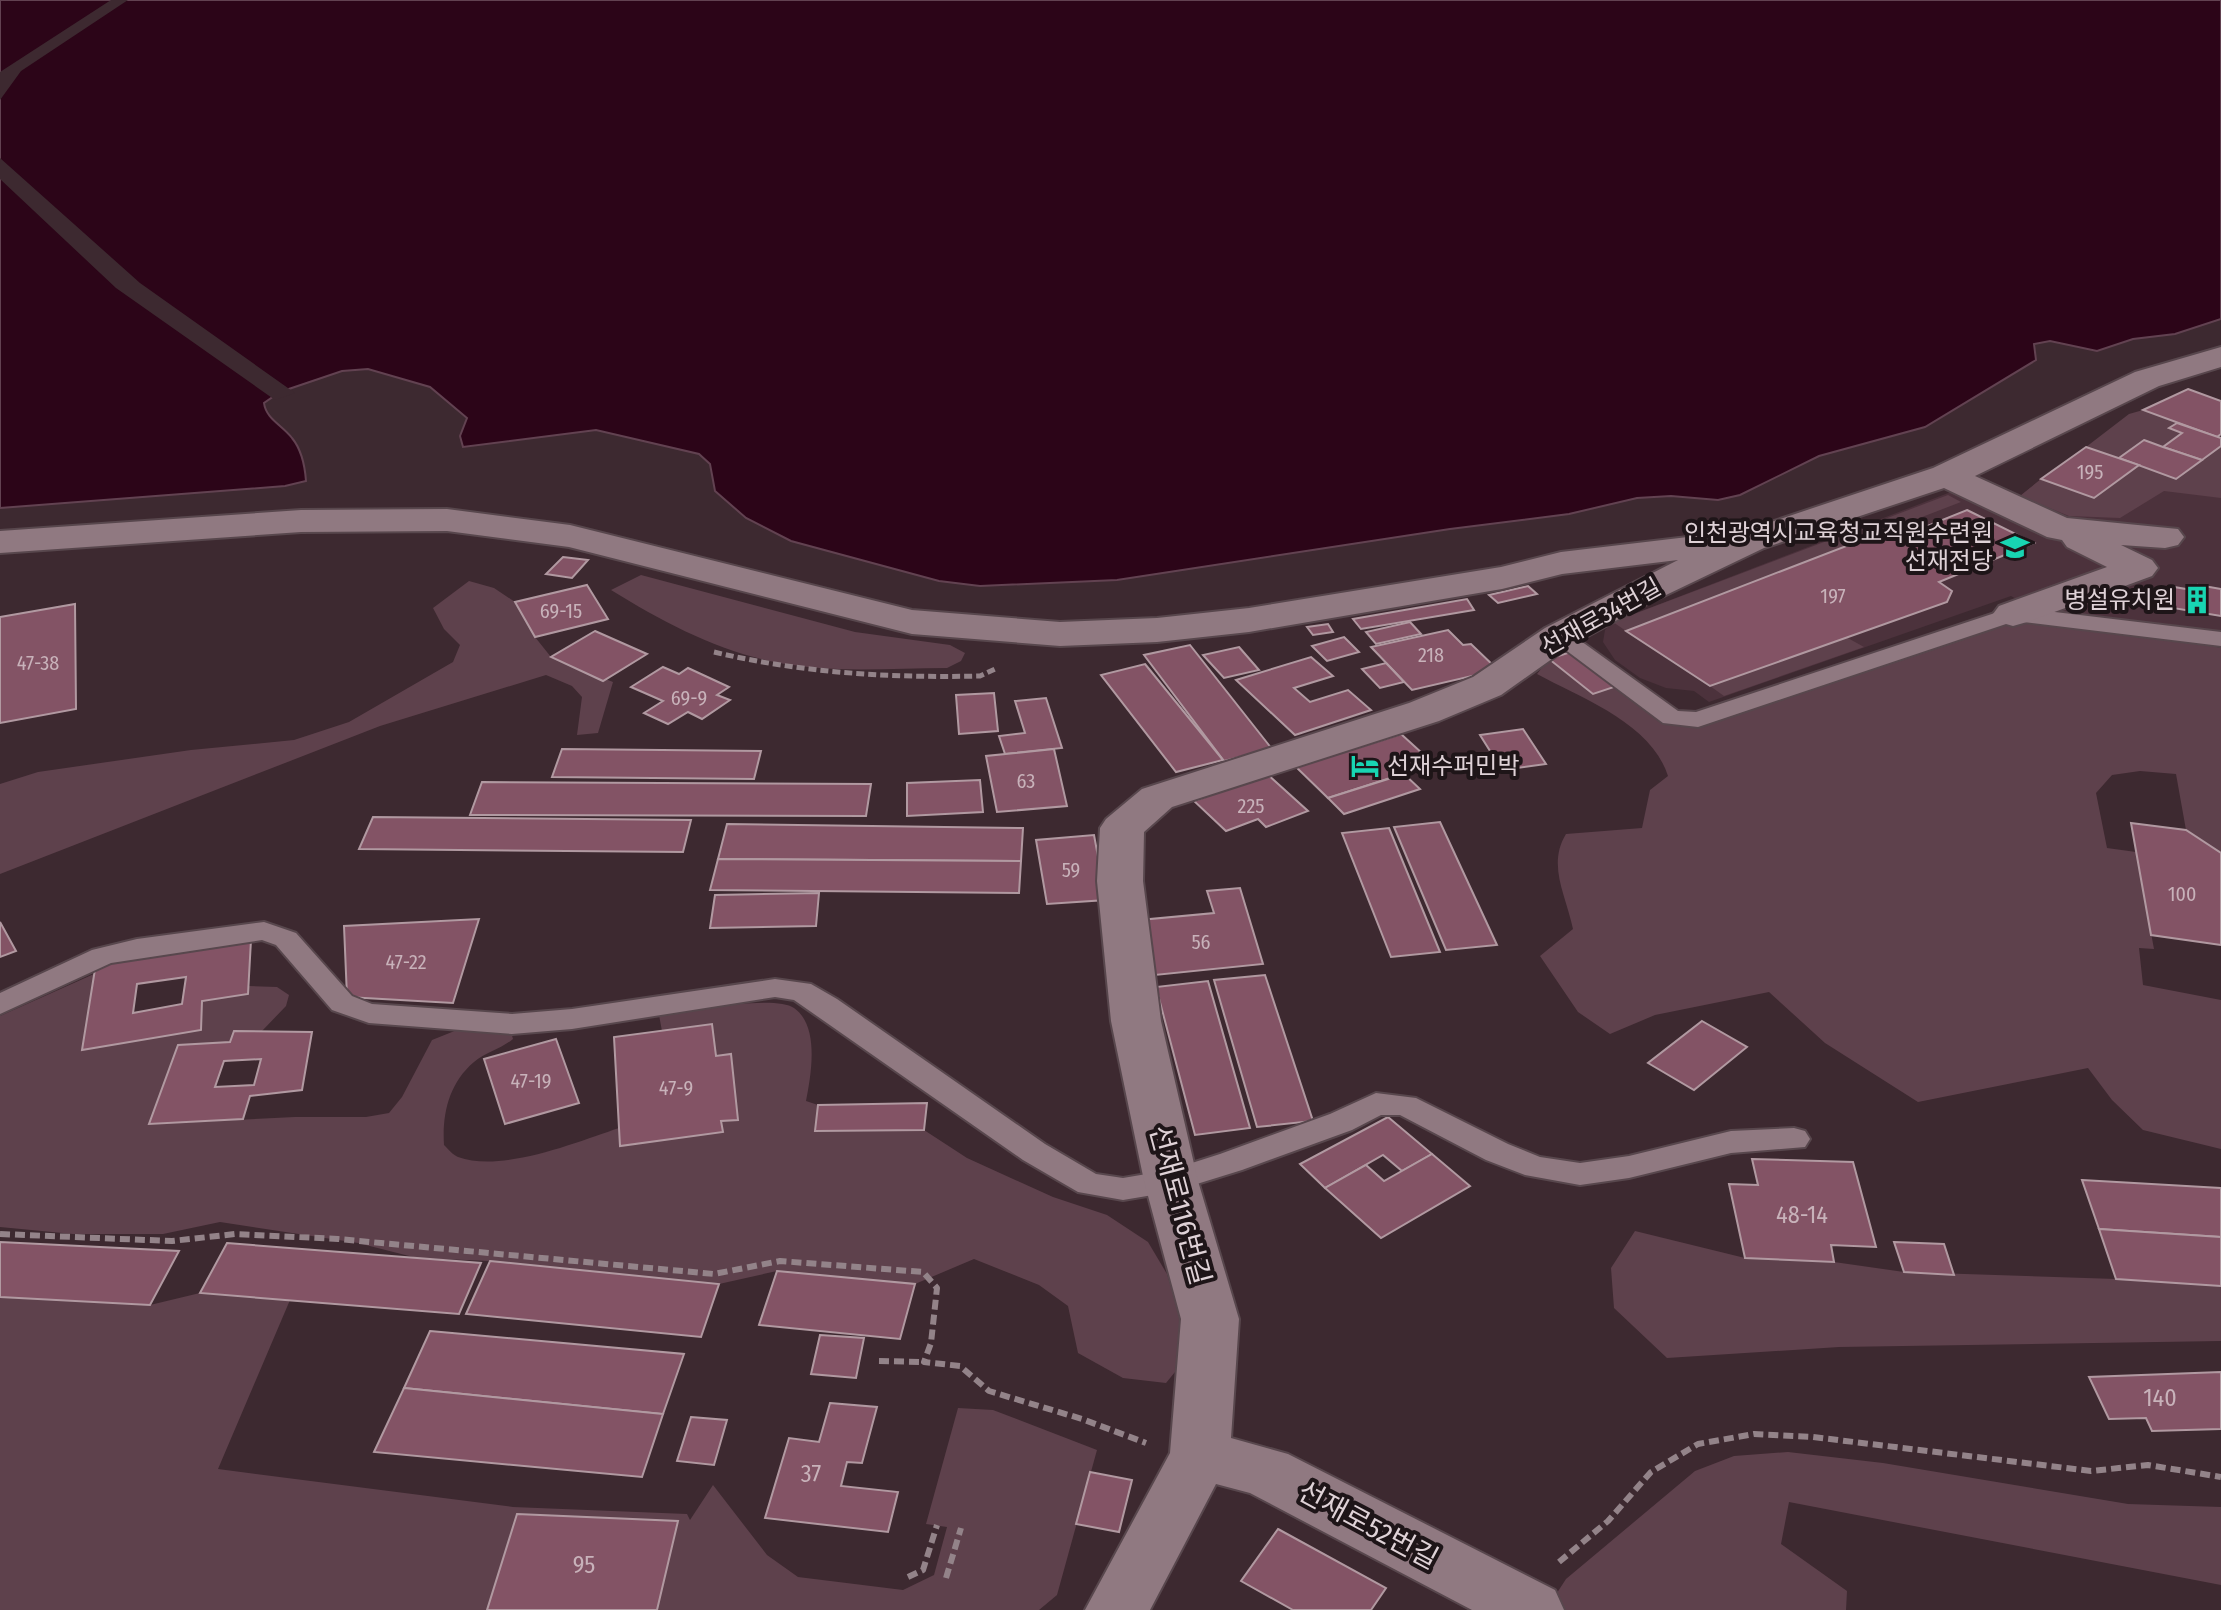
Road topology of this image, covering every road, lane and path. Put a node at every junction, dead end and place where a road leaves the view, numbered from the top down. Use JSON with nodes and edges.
{"nodes":[{"id":1,"x":2221,"y":357,"type":"edge"},
{"id":2,"x":1946,"y":476,"type":"junction"},
{"id":3,"x":2060,"y":529,"type":"junction"},
{"id":4,"x":2165,"y":537,"type":"dead end"},
{"id":5,"x":1751,"y":540,"type":"junction"},
{"id":6,"x":0,"y":542,"type":"edge"},
{"id":7,"x":1561,"y":563,"type":"junction"},
{"id":8,"x":1627,"y":599,"type":"junction"},
{"id":9,"x":2013,"y":614,"type":"junction"},
{"id":10,"x":1019,"y":632,"type":"junction"},
{"id":11,"x":1559,"y":636,"type":"junction"},
{"id":12,"x":2221,"y":639,"type":"edge"},
{"id":13,"x":714,"y":652,"type":"dead end"},
{"id":14,"x":1157,"y":798,"type":"joint"},
{"id":15,"x":0,"y":1004,"type":"edge"},
{"id":16,"x":1794,"y":1139,"type":"dead end"},
{"id":17,"x":1171,"y":1181,"type":"junction"},
{"id":18,"x":0,"y":1234,"type":"edge"},
{"id":19,"x":879,"y":1361,"type":"dead end"},
{"id":20,"x":924,"y":1362,"type":"junction"},
{"id":21,"x":1200,"y":1455,"type":"junction"},
{"id":22,"x":2221,"y":1477,"type":"edge"},
{"id":23,"x":937,"y":1525,"type":"dead end"},
{"id":24,"x":961,"y":1528,"type":"dead end"},
{"id":25,"x":908,"y":1577,"type":"dead end"},
{"id":26,"x":946,"y":1578,"type":"dead end"},
{"id":27,"x":1506,"y":1597,"type":"edge"},
{"id":28,"x":1117,"y":1610,"type":"edge"}],
"edges":[{"from":1,"to":2,"type":"street","name":"선재로34번길"},
{"from":2,"to":3,"type":"street"},
{"from":2,"to":5,"type":"street","name":"선재로34번길"},
{"from":3,"to":4,"type":"street"},
{"from":3,"to":9,"type":"street"},
{"from":5,"to":7,"type":"street"},
{"from":5,"to":8,"type":"street","name":"선재로34번길"},
{"from":6,"to":10,"type":"street"},
{"from":7,"to":8,"type":"street"},
{"from":7,"to":10,"type":"street"},
{"from":8,"to":11,"type":"street","name":"선재로34번길"},
{"from":9,"to":11,"type":"lane"},
{"from":9,"to":12,"type":"lane"},
{"from":10,"to":13,"type":"path"},
{"from":11,"to":14,"type":"street","name":"선재로34번길"},
{"from":14,"to":17,"type":"street","name":"선재로116번길"},
{"from":15,"to":17,"type":"lane"},
{"from":16,"to":17,"type":"lane"},
{"from":17,"to":21,"type":"street","name":"선재로116번길"},
{"from":18,"to":20,"type":"path"},
{"from":19,"to":20,"type":"path"},
{"from":20,"to":21,"type":"path"},
{"from":21,"to":27,"type":"street","name":"선재로52번길"},
{"from":21,"to":28,"type":"street","name":"선재로116번길"},
{"from":22,"to":27,"type":"path"},
{"from":23,"to":25,"type":"path"},
{"from":24,"to":26,"type":"path"}]}
